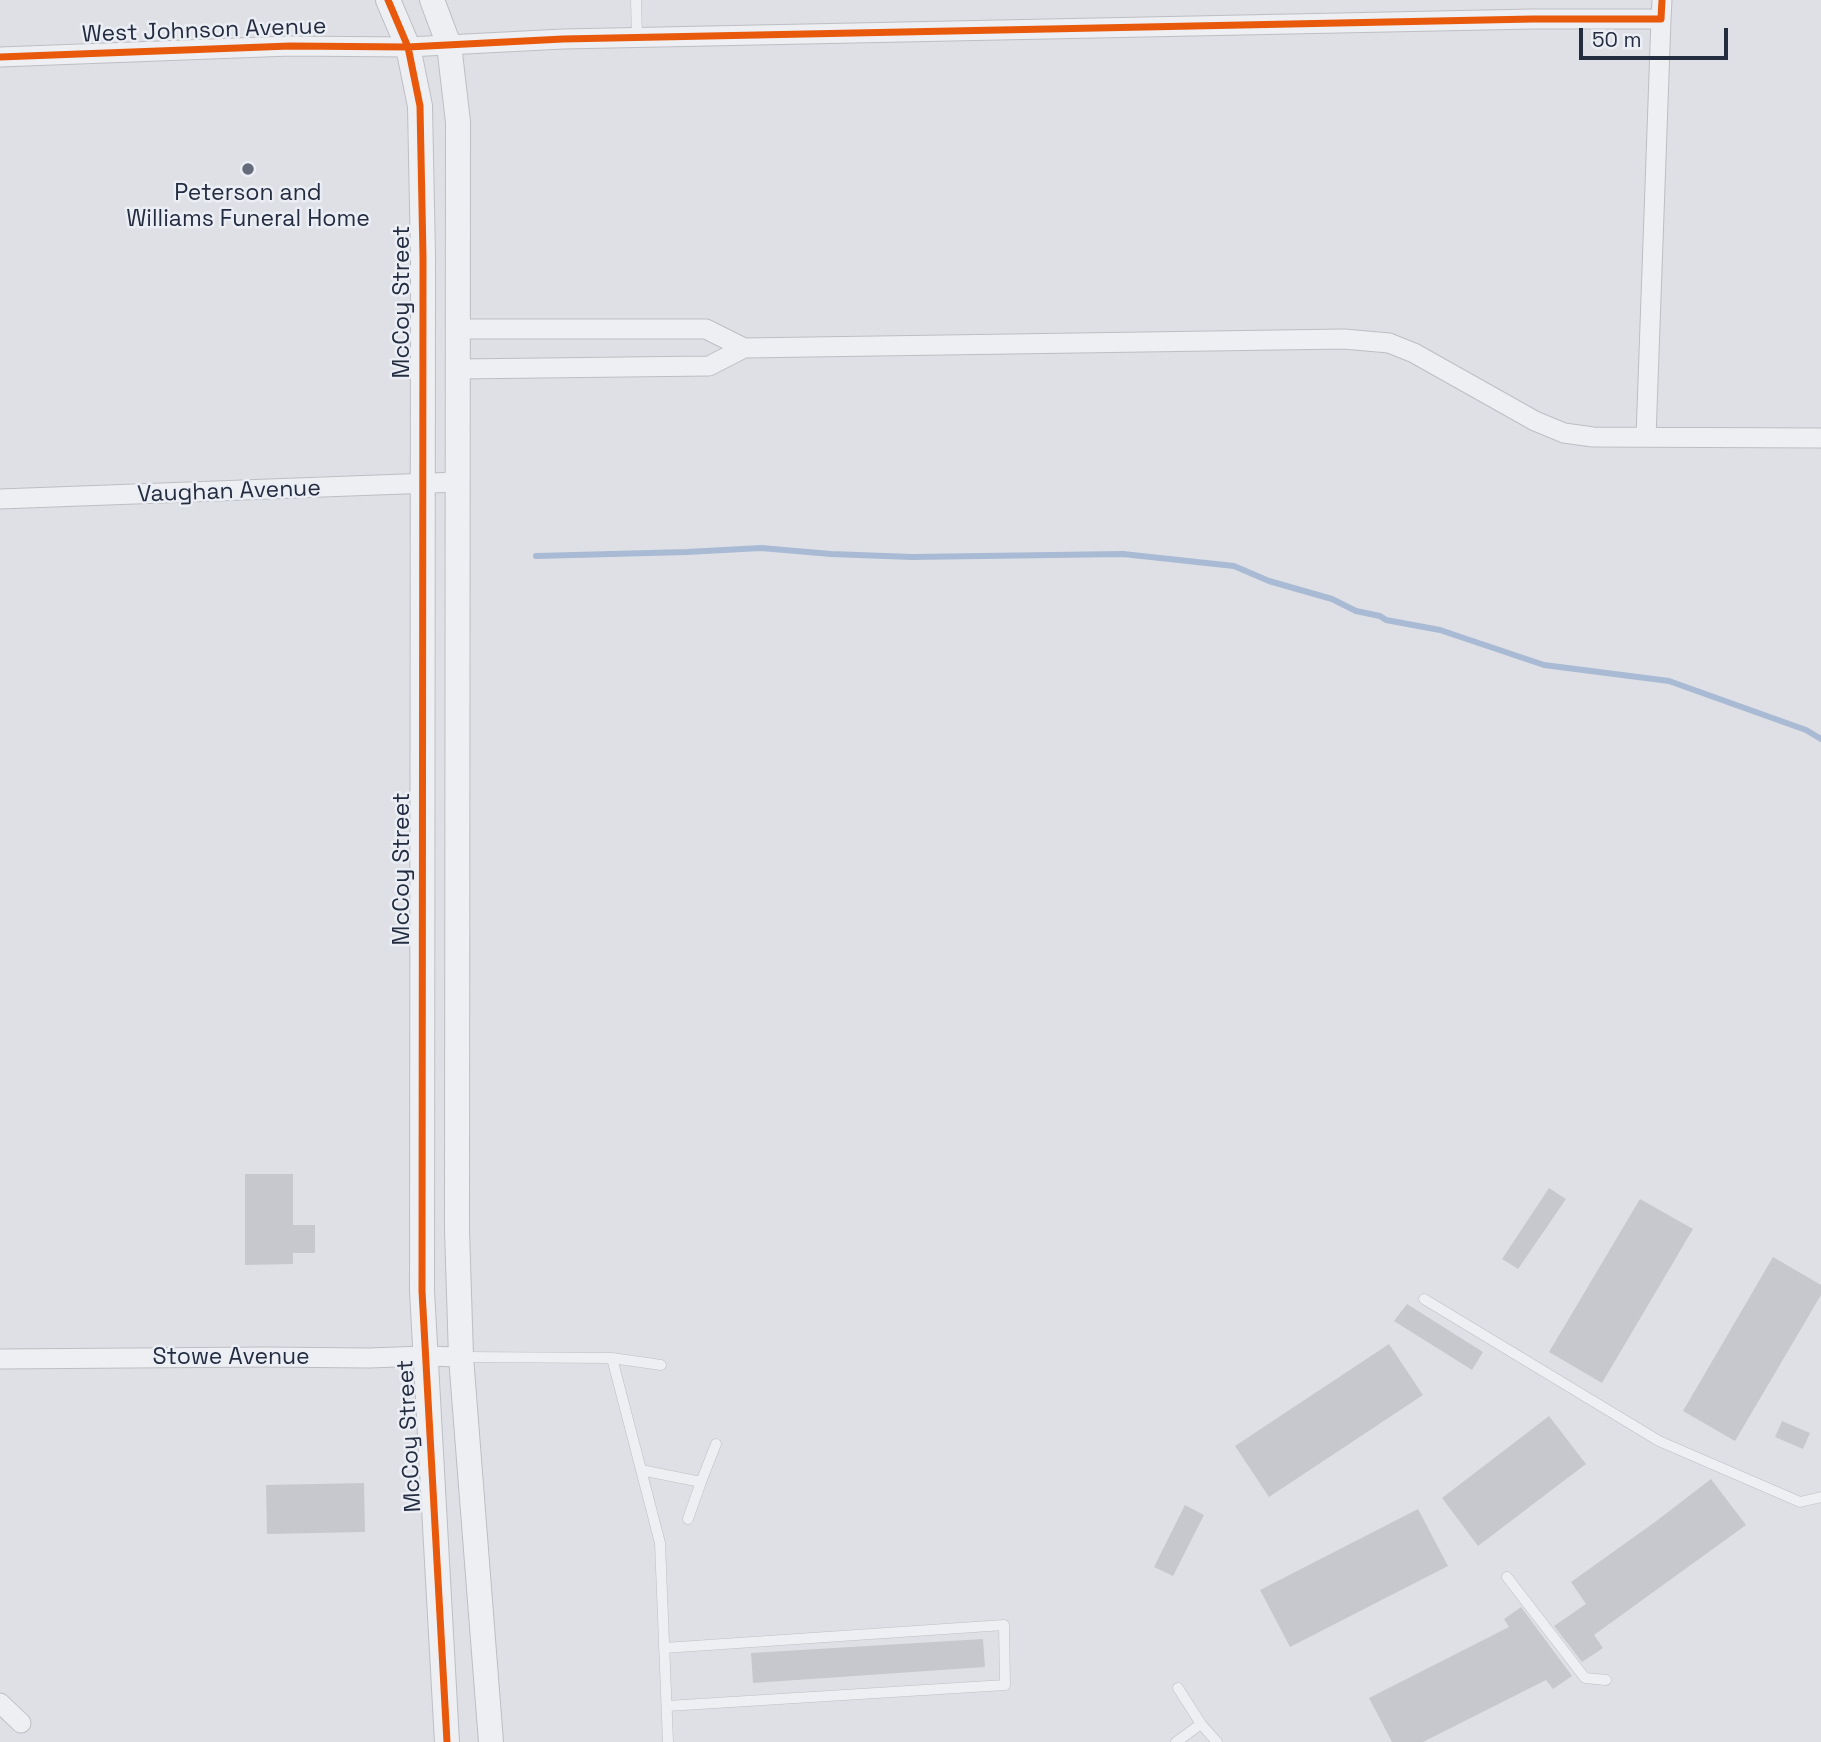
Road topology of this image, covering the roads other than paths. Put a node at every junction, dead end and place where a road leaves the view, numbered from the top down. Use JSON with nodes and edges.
{"nodes":[{"id":1,"x":388,"y":0,"type":"edge"},
{"id":2,"x":432,"y":0,"type":"edge"},
{"id":3,"x":636,"y":0,"type":"edge"},
{"id":4,"x":1661,"y":9,"type":"edge"},
{"id":5,"x":637,"y":38,"type":"junction"},
{"id":6,"x":449,"y":45,"type":"junction"},
{"id":7,"x":408,"y":47,"type":"junction"},
{"id":8,"x":0,"y":57,"type":"edge"},
{"id":9,"x":458,"y":329,"type":"junction"},
{"id":10,"x":744,"y":348,"type":"junction"},
{"id":11,"x":458,"y":369,"type":"junction"},
{"id":12,"x":1646,"y":437,"type":"junction"},
{"id":13,"x":1821,"y":438,"type":"edge"},
{"id":14,"x":423,"y":482,"type":"junction"},
{"id":15,"x":458,"y":482,"type":"junction"},
{"id":16,"x":0,"y":499,"type":"edge"},
{"id":17,"x":1424,"y":1299,"type":"dead end"},
{"id":18,"x":424,"y":1356,"type":"junction"},
{"id":19,"x":461,"y":1357,"type":"junction"},
{"id":20,"x":612,"y":1358,"type":"junction"},
{"id":21,"x":0,"y":1359,"type":"edge"},
{"id":22,"x":662,"y":1366,"type":"dead end"},
{"id":23,"x":716,"y":1444,"type":"dead end"},
{"id":24,"x":641,"y":1470,"type":"junction"},
{"id":25,"x":701,"y":1482,"type":"junction"},
{"id":26,"x":1821,"y":1496,"type":"edge"},
{"id":27,"x":688,"y":1519,"type":"dead end"},
{"id":28,"x":1507,"y":1577,"type":"dead end"},
{"id":29,"x":664,"y":1648,"type":"junction"},
{"id":30,"x":1606,"y":1680,"type":"dead end"},
{"id":31,"x":1178,"y":1688,"type":"dead end"},
{"id":32,"x":0,"y":1703,"type":"edge"},
{"id":33,"x":667,"y":1706,"type":"junction"},
{"id":34,"x":21,"y":1723,"type":"dead end"},
{"id":35,"x":1201,"y":1724,"type":"junction"},
{"id":36,"x":447,"y":1742,"type":"edge"},
{"id":37,"x":491,"y":1742,"type":"edge"},
{"id":38,"x":668,"y":1742,"type":"edge"},
{"id":39,"x":1176,"y":1742,"type":"edge"},
{"id":40,"x":1217,"y":1742,"type":"edge"}],
"edges":[{"from":1,"to":7,"type":"street","name":"McCoy Street"},
{"from":2,"to":6,"type":"street"},
{"from":3,"to":5,"type":"lane"},
{"from":4,"to":5,"type":"street","name":"West Johnson Avenue"},
{"from":4,"to":12,"type":"street"},
{"from":5,"to":6,"type":"street","name":"West Johnson Avenue"},
{"from":6,"to":7,"type":"street","name":"West Johnson Avenue"},
{"from":6,"to":9,"type":"street"},
{"from":7,"to":8,"type":"street","name":"West Johnson Avenue"},
{"from":7,"to":14,"type":"street","name":"McCoy Street"},
{"from":9,"to":10,"type":"street"},
{"from":9,"to":11,"type":"street"},
{"from":10,"to":11,"type":"street"},
{"from":10,"to":12,"type":"street"},
{"from":11,"to":15,"type":"street"},
{"from":12,"to":13,"type":"street"},
{"from":14,"to":15,"type":"street","name":"Vaughan Avenue"},
{"from":14,"to":16,"type":"street","name":"Vaughan Avenue"},
{"from":14,"to":18,"type":"street","name":"McCoy Street"},
{"from":15,"to":19,"type":"street"},
{"from":17,"to":26,"type":"lane"},
{"from":18,"to":19,"type":"street","name":"Stowe Avenue"},
{"from":18,"to":21,"type":"street","name":"Stowe Avenue"},
{"from":18,"to":36,"type":"street","name":"McCoy Street"},
{"from":19,"to":20,"type":"lane"},
{"from":19,"to":37,"type":"street"},
{"from":20,"to":22,"type":"lane"},
{"from":20,"to":24,"type":"lane"},
{"from":23,"to":25,"type":"lane"},
{"from":24,"to":25,"type":"lane"},
{"from":24,"to":29,"type":"lane"},
{"from":25,"to":27,"type":"lane"},
{"from":28,"to":30,"type":"lane"},
{"from":29,"to":33,"type":"lane"},
{"from":29,"to":33,"type":"lane"},
{"from":31,"to":35,"type":"lane"},
{"from":32,"to":34,"type":"street"},
{"from":33,"to":38,"type":"lane"},
{"from":35,"to":39,"type":"lane"},
{"from":35,"to":40,"type":"lane"}]}
